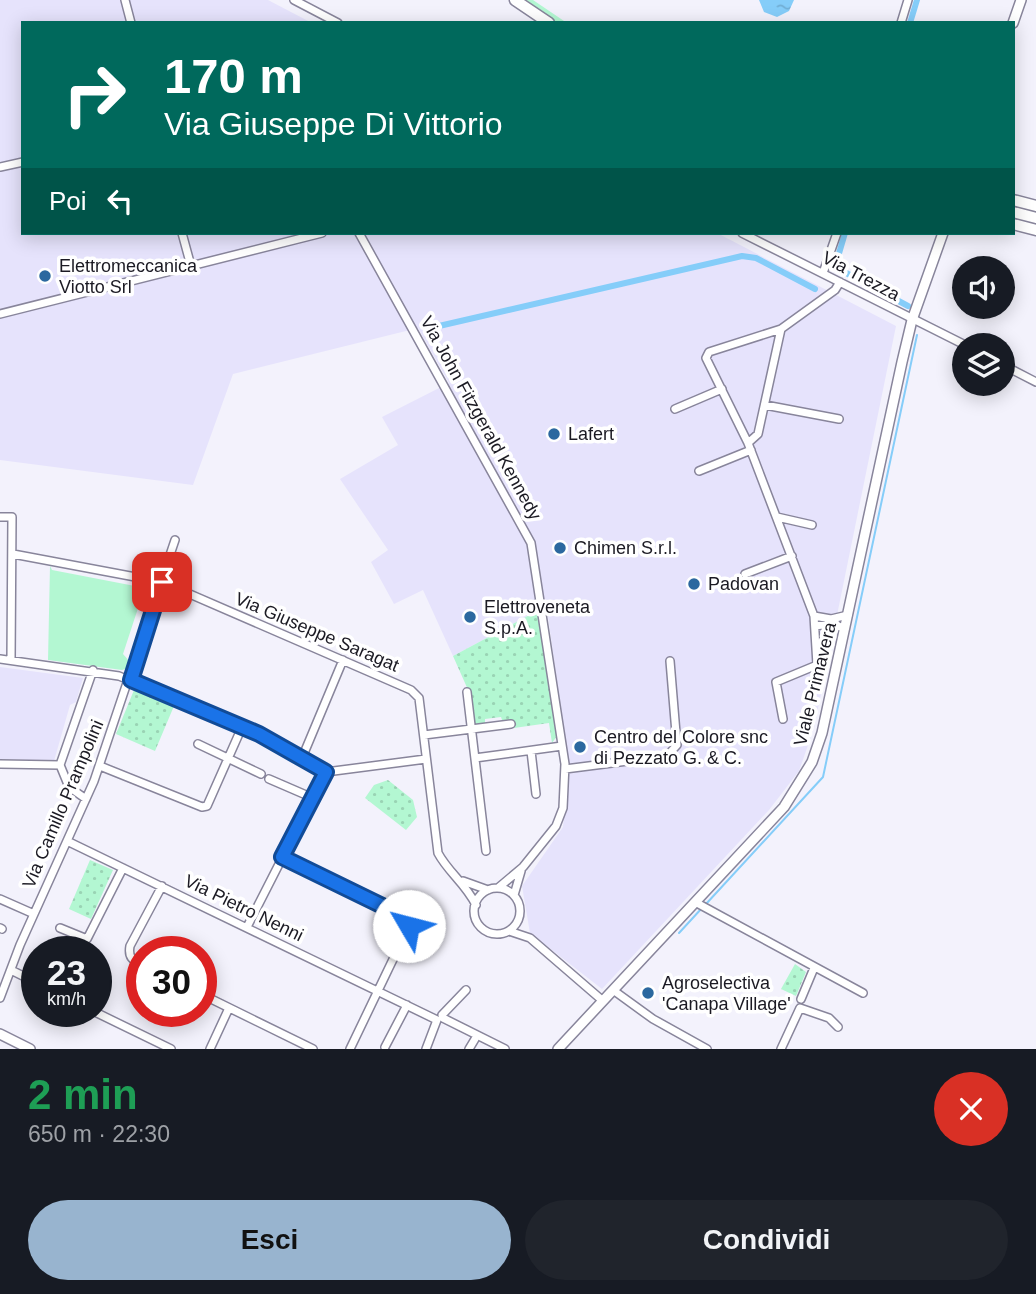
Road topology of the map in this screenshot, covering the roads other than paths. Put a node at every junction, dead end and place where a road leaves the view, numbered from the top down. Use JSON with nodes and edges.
{"nodes":[{"id":1,"x":125,"y":0,"type":"edge"},
{"id":2,"x":294,"y":0,"type":"edge"},
{"id":3,"x":515,"y":0,"type":"edge"},
{"id":4,"x":908,"y":0,"type":"edge"},
{"id":5,"x":1021,"y":0,"type":"edge"},
{"id":6,"x":130,"y":21,"type":"edge"},
{"id":7,"x":334,"y":21,"type":"edge"},
{"id":8,"x":546,"y":21,"type":"edge"},
{"id":9,"x":902,"y":21,"type":"edge"},
{"id":10,"x":1014,"y":21,"type":"edge"},
{"id":11,"x":21,"y":162,"type":"edge"},
{"id":12,"x":0,"y":167,"type":"edge"},
{"id":13,"x":1015,"y":201,"type":"edge"},
{"id":14,"x":1036,"y":206,"type":"edge"},
{"id":15,"x":1015,"y":213,"type":"edge"},
{"id":16,"x":1036,"y":218,"type":"edge"},
{"id":17,"x":1015,"y":225,"type":"edge"},
{"id":18,"x":1036,"y":230,"type":"edge"},
{"id":19,"x":183,"y":235,"type":"edge"},
{"id":20,"x":315,"y":235,"type":"edge"},
{"id":21,"x":360,"y":235,"type":"edge"},
{"id":22,"x":747,"y":235,"type":"edge"},
{"id":23,"x":836,"y":235,"type":"edge"},
{"id":24,"x":942,"y":235,"type":"edge"},
{"id":25,"x":191,"y":266,"type":"junction"},
{"id":26,"x":823,"y":273,"type":"junction"},
{"id":27,"x":840,"y":282,"type":"junction"},
{"id":28,"x":0,"y":314,"type":"edge"},
{"id":29,"x":912,"y":320,"type":"junction"},
{"id":30,"x":781,"y":329,"type":"junction"},
{"id":31,"x":952,"y":338,"type":"edge"},
{"id":32,"x":1015,"y":371,"type":"edge"},
{"id":33,"x":1036,"y":382,"type":"edge"},
{"id":34,"x":722,"y":389,"type":"junction"},
{"id":35,"x":765,"y":405,"type":"junction"},
{"id":36,"x":675,"y":409,"type":"dead end"},
{"id":37,"x":839,"y":419,"type":"dead end"},
{"id":38,"x":749,"y":446,"type":"junction"},
{"id":39,"x":699,"y":471,"type":"dead end"},
{"id":40,"x":0,"y":517,"type":"edge"},
{"id":41,"x":777,"y":517,"type":"junction"},
{"id":42,"x":812,"y":525,"type":"dead end"},
{"id":43,"x":175,"y":540,"type":"dead end"},
{"id":44,"x":13,"y":554,"type":"junction"},
{"id":45,"x":792,"y":556,"type":"junction"},
{"id":46,"x":746,"y":574,"type":"dead end"},
{"id":47,"x":162,"y":582,"type":"junction"},
{"id":48,"x":848,"y":615,"type":"junction"},
{"id":49,"x":814,"y":616,"type":"junction"},
{"id":50,"x":815,"y":626,"type":"junction"},
{"id":51,"x":845,"y":628,"type":"junction"},
{"id":52,"x":0,"y":659,"type":"edge"},
{"id":53,"x":11,"y":660,"type":"junction"},
{"id":54,"x":343,"y":660,"type":"junction"},
{"id":55,"x":670,"y":661,"type":"dead end"},
{"id":56,"x":93,"y":670,"type":"junction"},
{"id":57,"x":131,"y":680,"type":"junction"},
{"id":58,"x":467,"y":692,"type":"dead end"},
{"id":59,"x":783,"y":719,"type":"dead end"},
{"id":60,"x":511,"y":724,"type":"dead end"},
{"id":61,"x":242,"y":727,"type":"junction"},
{"id":62,"x":470,"y":728,"type":"junction"},
{"id":63,"x":424,"y":735,"type":"junction"},
{"id":64,"x":198,"y":744,"type":"dead end"},
{"id":65,"x":562,"y":746,"type":"junction"},
{"id":66,"x":531,"y":751,"type":"junction"},
{"id":67,"x":229,"y":758,"type":"junction"},
{"id":68,"x":302,"y":758,"type":"junction"},
{"id":69,"x":475,"y":758,"type":"junction"},
{"id":70,"x":426,"y":759,"type":"junction"},
{"id":71,"x":0,"y":764,"type":"edge"},
{"id":72,"x":60,"y":765,"type":"junction"},
{"id":73,"x":100,"y":766,"type":"junction"},
{"id":74,"x":565,"y":769,"type":"junction"},
{"id":75,"x":326,"y":772,"type":"junction"},
{"id":76,"x":261,"y":774,"type":"dead end"},
{"id":77,"x":269,"y":779,"type":"dead end"},
{"id":78,"x":536,"y":794,"type":"dead end"},
{"id":79,"x":313,"y":798,"type":"junction"},
{"id":80,"x":86,"y":799,"type":"junction"},
{"id":81,"x":67,"y":841,"type":"junction"},
{"id":82,"x":486,"y":851,"type":"dead end"},
{"id":83,"x":282,"y":857,"type":"junction"},
{"id":84,"x":523,"y":867,"type":"junction"},
{"id":85,"x":123,"y":868,"type":"junction"},
{"id":86,"x":463,"y":881,"type":"junction"},
{"id":87,"x":162,"y":886,"type":"junction"},
{"id":88,"x":498,"y":888,"type":"junction"},
{"id":89,"x":488,"y":890,"type":"junction"},
{"id":90,"x":514,"y":895,"type":"junction"},
{"id":91,"x":0,"y":899,"type":"edge"},
{"id":92,"x":696,"y":903,"type":"junction"},
{"id":93,"x":475,"y":905,"type":"junction"},
{"id":94,"x":520,"y":911,"type":"junction"},
{"id":95,"x":34,"y":914,"type":"junction"},
{"id":96,"x":247,"y":927,"type":"junction"},
{"id":97,"x":60,"y":928,"type":"dead end"},
{"id":98,"x":509,"y":931,"type":"junction"},
{"id":99,"x":135,"y":936,"type":"edge"},
{"id":100,"x":530,"y":938,"type":"junction"},
{"id":101,"x":1,"y":968,"type":"edge"},
{"id":102,"x":814,"y":968,"type":"junction"},
{"id":103,"x":11,"y":971,"type":"junction"},
{"id":104,"x":21,"y":976,"type":"edge"},
{"id":105,"x":613,"y":989,"type":"junction"},
{"id":106,"x":378,"y":990,"type":"junction"},
{"id":107,"x":466,"y":990,"type":"dead end"},
{"id":108,"x":863,"y":993,"type":"dead end"},
{"id":109,"x":0,"y":998,"type":"edge"},
{"id":110,"x":801,"y":999,"type":"dead end"},
{"id":111,"x":603,"y":1001,"type":"junction"},
{"id":112,"x":217,"y":1002,"type":"edge"},
{"id":113,"x":407,"y":1005,"type":"junction"},
{"id":114,"x":229,"y":1008,"type":"junction"},
{"id":115,"x":112,"y":1020,"type":"edge"},
{"id":116,"x":838,"y":1027,"type":"dead end"},
{"id":117,"x":0,"y":1034,"type":"edge"},
{"id":118,"x":475,"y":1039,"type":"dead end"},
{"id":119,"x":385,"y":1047,"type":"dead end"},
{"id":120,"x":30,"y":1049,"type":"edge"},
{"id":121,"x":171,"y":1049,"type":"edge"},
{"id":122,"x":210,"y":1049,"type":"edge"},
{"id":123,"x":313,"y":1049,"type":"edge"},
{"id":124,"x":350,"y":1049,"type":"edge"},
{"id":125,"x":426,"y":1049,"type":"edge"},
{"id":126,"x":469,"y":1049,"type":"edge"},
{"id":127,"x":505,"y":1049,"type":"edge"},
{"id":128,"x":558,"y":1049,"type":"edge"},
{"id":129,"x":707,"y":1049,"type":"edge"},
{"id":130,"x":781,"y":1049,"type":"edge"}],
"edges":[{"from":1,"to":6,"type":"street"},
{"from":2,"to":7,"type":"street"},
{"from":3,"to":8,"type":"highway"},
{"from":4,"to":9,"type":"street"},
{"from":5,"to":10,"type":"main road"},
{"from":11,"to":12,"type":"street"},
{"from":13,"to":14,"type":"highway"},
{"from":15,"to":16,"type":"highway"},
{"from":17,"to":18,"type":"highway"},
{"from":19,"to":25,"type":"street"},
{"from":20,"to":25,"type":"street"},
{"from":21,"to":65,"type":"street","name":"Via John Fitzgerald Kennedy"},
{"from":22,"to":26,"type":"street","name":"Via Trezza"},
{"from":23,"to":26,"type":"street"},
{"from":24,"to":29,"type":"main road","name":"Viale Primavera"},
{"from":25,"to":28,"type":"street"},
{"from":26,"to":27,"type":"street","name":"Via Trezza"},
{"from":27,"to":29,"type":"street","name":"Via Trezza"},
{"from":27,"to":30,"type":"street"},
{"from":29,"to":31,"type":"street","name":"Via Trezza"},
{"from":29,"to":48,"type":"main road","name":"Viale Primavera"},
{"from":30,"to":34,"type":"street"},
{"from":30,"to":35,"type":"street"},
{"from":32,"to":33,"type":"street"},
{"from":34,"to":36,"type":"street"},
{"from":34,"to":38,"type":"street"},
{"from":35,"to":37,"type":"street"},
{"from":35,"to":38,"type":"street"},
{"from":38,"to":39,"type":"street"},
{"from":38,"to":41,"type":"street"},
{"from":40,"to":44,"type":"street"},
{"from":41,"to":42,"type":"street"},
{"from":41,"to":45,"type":"street"},
{"from":43,"to":47,"type":"street","name":"Via Camillo Prampolini"},
{"from":44,"to":47,"type":"street","name":"Via Giuseppe Saragat"},
{"from":44,"to":53,"type":"street"},
{"from":45,"to":46,"type":"street"},
{"from":45,"to":49,"type":"street"},
{"from":47,"to":54,"type":"street","name":"Via Giuseppe Saragat"},
{"from":47,"to":57,"type":"street","name":"Via Camillo Prampolini"},
{"from":48,"to":49,"type":"street"},
{"from":48,"to":51,"type":"main road","name":"Viale Primavera"},
{"from":49,"to":50,"type":"street"},
{"from":50,"to":51,"type":"street"},
{"from":50,"to":59,"type":"street"},
{"from":51,"to":92,"type":"main road","name":"Viale Primavera"},
{"from":52,"to":53,"type":"street"},
{"from":53,"to":56,"type":"street"},
{"from":54,"to":63,"type":"street","name":"Via Giuseppe Saragat"},
{"from":54,"to":68,"type":"street"},
{"from":55,"to":74,"type":"street"},
{"from":56,"to":57,"type":"street"},
{"from":56,"to":72,"type":"street"},
{"from":57,"to":61,"type":"street"},
{"from":57,"to":73,"type":"street","name":"Via Camillo Prampolini"},
{"from":58,"to":62,"type":"street"},
{"from":60,"to":62,"type":"street"},
{"from":61,"to":67,"type":"street"},
{"from":61,"to":68,"type":"street"},
{"from":62,"to":63,"type":"street"},
{"from":62,"to":69,"type":"street"},
{"from":63,"to":70,"type":"street","name":"Via Giuseppe Saragat"},
{"from":64,"to":67,"type":"street"},
{"from":65,"to":66,"type":"street"},
{"from":65,"to":74,"type":"street","name":"Via John Fitzgerald Kennedy"},
{"from":66,"to":69,"type":"street"},
{"from":66,"to":78,"type":"street"},
{"from":67,"to":73,"type":"street"},
{"from":67,"to":76,"type":"street"},
{"from":68,"to":75,"type":"street"},
{"from":69,"to":82,"type":"street"},
{"from":70,"to":75,"type":"street"},
{"from":70,"to":86,"type":"street","name":"Via Giuseppe Saragat"},
{"from":71,"to":72,"type":"street"},
{"from":72,"to":80,"type":"street"},
{"from":73,"to":80,"type":"street","name":"Via Camillo Prampolini"},
{"from":74,"to":84,"type":"street","name":"Via John Fitzgerald Kennedy"},
{"from":75,"to":79,"type":"street"},
{"from":77,"to":79,"type":"street"},
{"from":79,"to":83,"type":"street"},
{"from":80,"to":81,"type":"street","name":"Via Camillo Prampolini"},
{"from":81,"to":85,"type":"street","name":"Via Pietro Nenni"},
{"from":81,"to":95,"type":"street","name":"Via Camillo Prampolini"},
{"from":83,"to":96,"type":"street"},
{"from":83,"to":106,"type":"street"},
{"from":84,"to":88,"type":"street","name":"Via John Fitzgerald Kennedy"},
{"from":84,"to":90,"type":"street","name":"Via John Fitzgerald Kennedy"},
{"from":85,"to":87,"type":"street","name":"Via Pietro Nenni"},
{"from":85,"to":97,"type":"street"},
{"from":86,"to":89,"type":"street","name":"Via Giuseppe Saragat"},
{"from":86,"to":93,"type":"street","name":"Via Giuseppe Saragat"},
{"from":87,"to":96,"type":"street","name":"Via Pietro Nenni"},
{"from":87,"to":99,"type":"street"},
{"from":88,"to":89,"type":"street","name":"Via John Fitzgerald Kennedy"},
{"from":88,"to":90,"type":"street"},
{"from":89,"to":93,"type":"street"},
{"from":90,"to":94,"type":"street"},
{"from":91,"to":95,"type":"street"},
{"from":92,"to":102,"type":"street"},
{"from":92,"to":105,"type":"main road","name":"Viale Primavera"},
{"from":93,"to":98,"type":"street"},
{"from":94,"to":98,"type":"street"},
{"from":94,"to":100,"type":"street"},
{"from":95,"to":103,"type":"street","name":"Via Camillo Prampolini"},
{"from":96,"to":106,"type":"street","name":"Via Pietro Nenni"},
{"from":98,"to":100,"type":"street"},
{"from":100,"to":111,"type":"street"},
{"from":101,"to":103,"type":"street"},
{"from":102,"to":108,"type":"street"},
{"from":102,"to":110,"type":"street"},
{"from":103,"to":104,"type":"street"},
{"from":103,"to":109,"type":"street","name":"Via Camillo Prampolini"},
{"from":105,"to":111,"type":"main road","name":"Viale Primavera"},
{"from":105,"to":129,"type":"street"},
{"from":106,"to":113,"type":"street","name":"Via Pietro Nenni"},
{"from":106,"to":124,"type":"street"},
{"from":107,"to":127,"type":"street"},
{"from":111,"to":128,"type":"main road","name":"Viale Primavera"},
{"from":112,"to":114,"type":"street"},
{"from":113,"to":119,"type":"street"},
{"from":113,"to":125,"type":"street","name":"Via Pietro Nenni"},
{"from":114,"to":122,"type":"street"},
{"from":114,"to":123,"type":"street"},
{"from":115,"to":121,"type":"street"},
{"from":116,"to":130,"type":"street"},
{"from":117,"to":120,"type":"main road"},
{"from":118,"to":126,"type":"street"}]}
